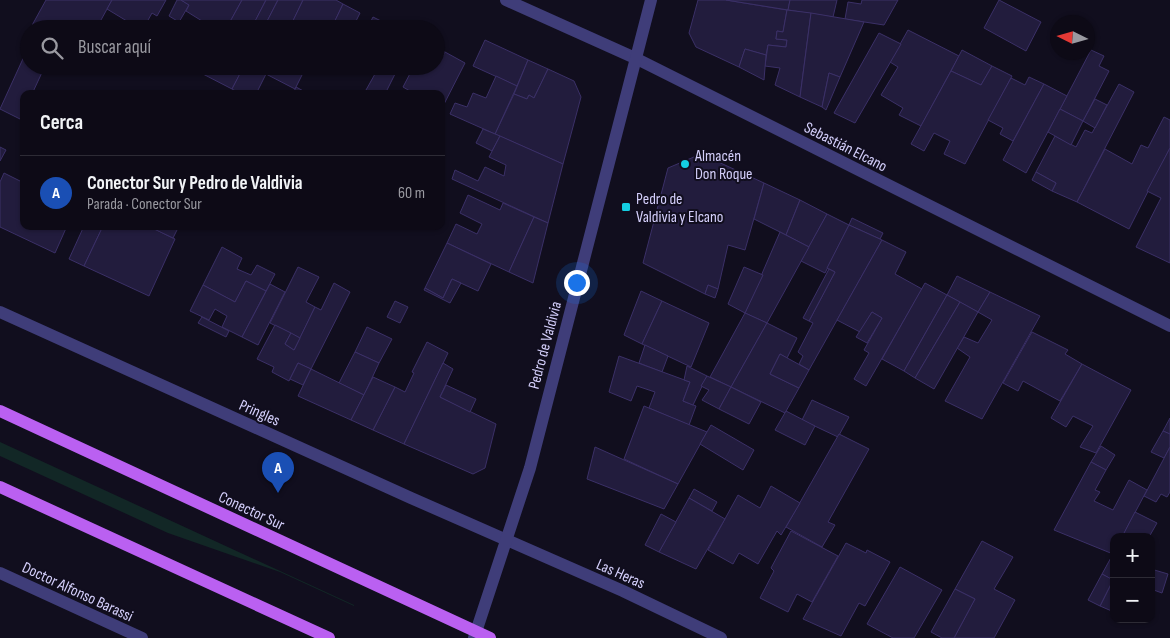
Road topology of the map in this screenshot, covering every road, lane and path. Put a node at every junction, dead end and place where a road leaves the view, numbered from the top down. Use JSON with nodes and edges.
{"nodes":[{"id":1,"x":506,"y":0,"type":"edge"},
{"id":2,"x":651,"y":0,"type":"edge"},
{"id":3,"x":635,"y":58,"type":"junction"},
{"id":4,"x":0,"y":312,"type":"edge"},
{"id":5,"x":1170,"y":326,"type":"edge"},
{"id":6,"x":0,"y":412,"type":"edge"},
{"id":7,"x":0,"y":487,"type":"edge"},
{"id":8,"x":506,"y":540,"type":"junction"},
{"id":9,"x":0,"y":573,"type":"edge"},
{"id":10,"x":475,"y":635,"type":"edge"},
{"id":11,"x":142,"y":638,"type":"edge"},
{"id":12,"x":329,"y":638,"type":"edge"},
{"id":13,"x":490,"y":638,"type":"edge"},
{"id":14,"x":721,"y":638,"type":"edge"}],
"edges":[{"from":1,"to":3,"type":"street","name":"Sebastián Elcano"},
{"from":2,"to":3,"type":"street","name":"Pedro de Valdivia"},
{"from":3,"to":5,"type":"street","name":"Sebastián Elcano"},
{"from":3,"to":8,"type":"street","name":"Pedro de Valdivia"},
{"from":4,"to":8,"type":"street","name":"Pringles"},
{"from":6,"to":10,"type":"main road","name":"Conector Sur"},
{"from":7,"to":12,"type":"main road"},
{"from":8,"to":10,"type":"street","name":"Pedro de Valdivia"},
{"from":8,"to":14,"type":"street","name":"Las Heras"},
{"from":9,"to":11,"type":"street","name":"Doctor Alfonso Barassi"},
{"from":10,"to":13,"type":"main road","name":"Conector Sur"}]}
